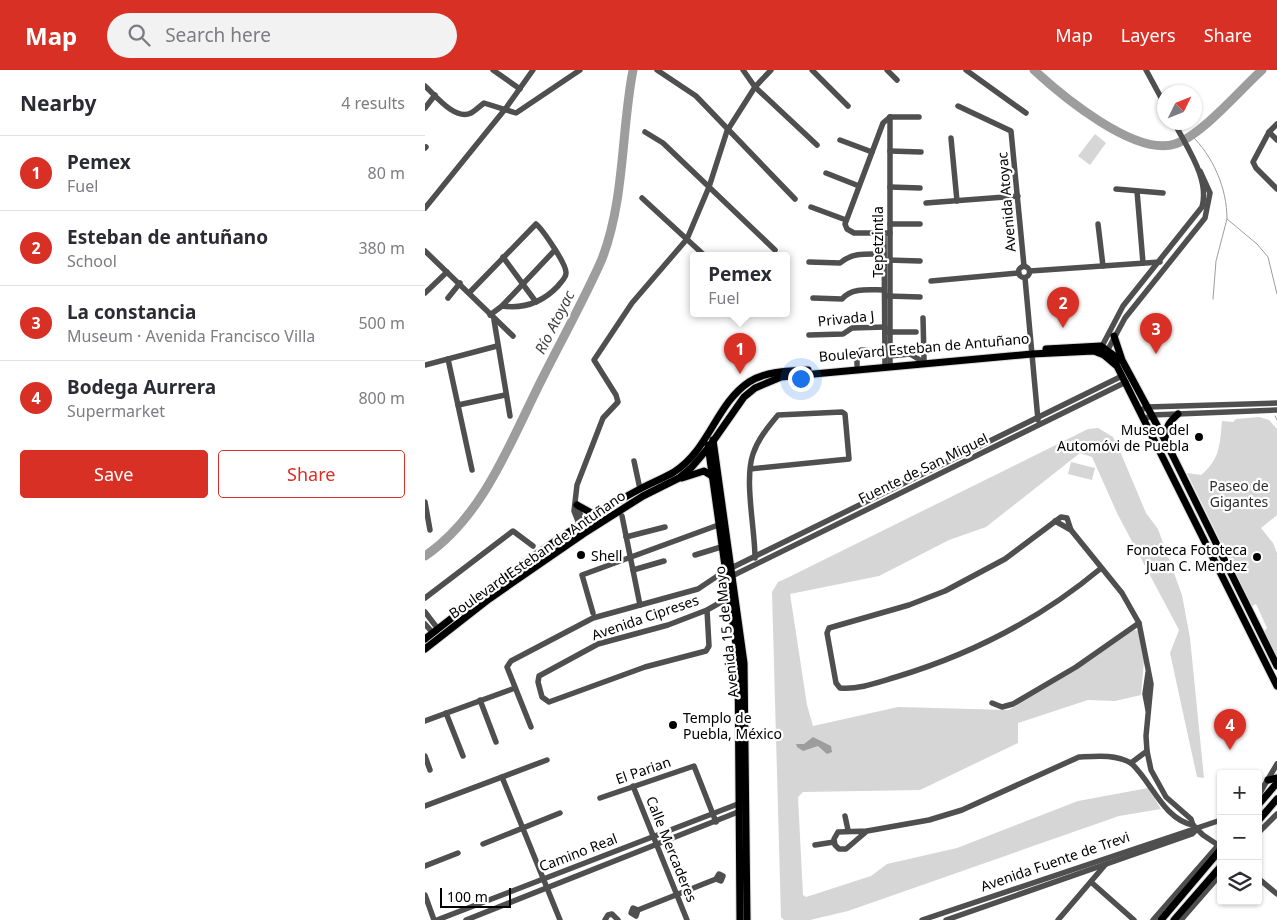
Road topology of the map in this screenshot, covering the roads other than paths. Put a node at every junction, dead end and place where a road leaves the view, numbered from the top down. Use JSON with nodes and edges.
{"nodes":[{"id":1,"x":493,"y":70,"type":"edge"},
{"id":2,"x":533,"y":70,"type":"edge"},
{"id":3,"x":580,"y":70,"type":"edge"},
{"id":4,"x":657,"y":70,"type":"edge"},
{"id":5,"x":743,"y":70,"type":"edge"},
{"id":6,"x":771,"y":70,"type":"edge"},
{"id":7,"x":812,"y":70,"type":"edge"},
{"id":8,"x":887,"y":70,"type":"edge"},
{"id":9,"x":966,"y":70,"type":"edge"},
{"id":10,"x":1145,"y":70,"type":"edge"},
{"id":11,"x":897,"y":80,"type":"dead end"},
{"id":12,"x":425,"y":86,"type":"edge"},
{"id":13,"x":755,"y":87,"type":"junction"},
{"id":14,"x":520,"y":89,"type":"junction"},
{"id":15,"x":1157,"y":91,"type":"edge"},
{"id":16,"x":435,"y":95,"type":"junction"},
{"id":17,"x":848,"y":106,"type":"dead end"},
{"id":18,"x":958,"y":106,"type":"dead end"},
{"id":19,"x":425,"y":108,"type":"edge"},
{"id":20,"x":505,"y":108,"type":"junction"},
{"id":21,"x":1026,"y":113,"type":"dead end"},
{"id":22,"x":890,"y":117,"type":"junction"},
{"id":23,"x":919,"y":117,"type":"dead end"},
{"id":24,"x":1277,"y":124,"type":"edge"},
{"id":25,"x":1178,"y":130,"type":"edge"},
{"id":26,"x":727,"y":131,"type":"junction"},
{"id":27,"x":645,"y":132,"type":"dead end"},
{"id":28,"x":1269,"y":132,"type":"junction"},
{"id":29,"x":951,"y":138,"type":"dead end"},
{"id":30,"x":840,"y":140,"type":"dead end"},
{"id":31,"x":1277,"y":140,"type":"edge"},
{"id":32,"x":817,"y":145,"type":"dead end"},
{"id":33,"x":872,"y":152,"type":"junction"},
{"id":34,"x":890,"y":152,"type":"junction"},
{"id":35,"x":921,"y":152,"type":"dead end"},
{"id":36,"x":1197,"y":168,"type":"junction"},
{"id":37,"x":826,"y":173,"type":"dead end"},
{"id":38,"x":859,"y":186,"type":"junction"},
{"id":39,"x":709,"y":187,"type":"junction"},
{"id":40,"x":890,"y":187,"type":"junction"},
{"id":41,"x":920,"y":188,"type":"dead end"},
{"id":42,"x":1116,"y":189,"type":"dead end"},
{"id":43,"x":1277,"y":189,"type":"edge"},
{"id":44,"x":1137,"y":190,"type":"junction"},
{"id":45,"x":1163,"y":193,"type":"dead end"},
{"id":46,"x":1018,"y":196,"type":"junction"},
{"id":47,"x":643,"y":198,"type":"dead end"},
{"id":48,"x":795,"y":199,"type":"dead end"},
{"id":49,"x":957,"y":201,"type":"junction"},
{"id":50,"x":925,"y":203,"type":"dead end"},
{"id":51,"x":811,"y":207,"type":"dead end"},
{"id":52,"x":425,"y":208,"type":"edge"},
{"id":53,"x":846,"y":220,"type":"junction"},
{"id":54,"x":890,"y":224,"type":"junction"},
{"id":55,"x":920,"y":224,"type":"dead end"},
{"id":56,"x":1098,"y":224,"type":"dead end"},
{"id":57,"x":887,"y":233,"type":"junction"},
{"id":58,"x":687,"y":239,"type":"junction"},
{"id":59,"x":555,"y":250,"type":"junction"},
{"id":60,"x":775,"y":250,"type":"dead end"},
{"id":61,"x":425,"y":251,"type":"edge"},
{"id":62,"x":701,"y":252,"type":"edge"},
{"id":63,"x":503,"y":256,"type":"junction"},
{"id":64,"x":886,"y":258,"type":"junction"},
{"id":65,"x":920,"y":260,"type":"dead end"},
{"id":66,"x":809,"y":262,"type":"dead end"},
{"id":67,"x":1143,"y":262,"type":"junction"},
{"id":68,"x":1159,"y":262,"type":"junction"},
{"id":69,"x":1024,"y":266,"type":"junction"},
{"id":70,"x":1103,"y":266,"type":"junction"},
{"id":71,"x":1165,"y":268,"type":"junction"},
{"id":72,"x":1030,"y":271,"type":"junction"},
{"id":73,"x":447,"y":272,"type":"junction"},
{"id":74,"x":1019,"y":273,"type":"junction"},
{"id":75,"x":1025,"y":278,"type":"junction"},
{"id":76,"x":931,"y":281,"type":"dead end"},
{"id":77,"x":523,"y":282,"type":"junction"},
{"id":78,"x":460,"y":284,"type":"junction"},
{"id":79,"x":427,"y":289,"type":"edge"},
{"id":80,"x":470,"y":292,"type":"junction"},
{"id":81,"x":886,"y":294,"type":"junction"},
{"id":82,"x":919,"y":297,"type":"dead end"},
{"id":83,"x":448,"y":298,"type":"dead end"},
{"id":84,"x":813,"y":298,"type":"dead end"},
{"id":85,"x":536,"y":302,"type":"junction"},
{"id":86,"x":502,"y":306,"type":"junction"},
{"id":87,"x":492,"y":317,"type":"junction"},
{"id":88,"x":923,"y":318,"type":"dead end"},
{"id":89,"x":886,"y":330,"type":"junction"},
{"id":90,"x":916,"y":332,"type":"dead end"},
{"id":91,"x":809,"y":334,"type":"dead end"},
{"id":92,"x":513,"y":336,"type":"dead end"},
{"id":93,"x":1114,"y":336,"type":"junction"},
{"id":94,"x":497,"y":346,"type":"junction"},
{"id":95,"x":1103,"y":351,"type":"junction"},
{"id":96,"x":1032,"y":352,"type":"junction"},
{"id":97,"x":448,"y":359,"type":"junction"},
{"id":98,"x":922,"y":359,"type":"junction"},
{"id":99,"x":887,"y":361,"type":"junction"},
{"id":100,"x":1123,"y":362,"type":"junction"},
{"id":101,"x":425,"y":365,"type":"edge"},
{"id":102,"x":857,"y":365,"type":"junction"},
{"id":103,"x":1124,"y":379,"type":"junction"},
{"id":104,"x":505,"y":395,"type":"junction"},
{"id":105,"x":1276,"y":403,"type":"edge"},
{"id":106,"x":458,"y":405,"type":"junction"},
{"id":107,"x":1144,"y":409,"type":"junction"},
{"id":108,"x":1274,"y":411,"type":"edge"},
{"id":109,"x":1178,"y":414,"type":"junction"},
{"id":110,"x":510,"y":416,"type":"dead end"},
{"id":111,"x":1148,"y":417,"type":"junction"},
{"id":112,"x":1038,"y":422,"type":"junction"},
{"id":113,"x":710,"y":439,"type":"junction"},
{"id":114,"x":1165,"y":440,"type":"junction"},
{"id":115,"x":634,"y":461,"type":"dead end"},
{"id":116,"x":750,"y":469,"type":"junction"},
{"id":117,"x":472,"y":470,"type":"dead end"},
{"id":118,"x":712,"y":476,"type":"junction"},
{"id":119,"x":679,"y":478,"type":"junction"},
{"id":120,"x":640,"y":489,"type":"junction"},
{"id":121,"x":425,"y":502,"type":"edge"},
{"id":122,"x":577,"y":502,"type":"junction"},
{"id":123,"x":595,"y":515,"type":"junction"},
{"id":124,"x":622,"y":516,"type":"dead end"},
{"id":125,"x":726,"y":523,"type":"junction"},
{"id":126,"x":580,"y":525,"type":"junction"},
{"id":127,"x":718,"y":526,"type":"junction"},
{"id":128,"x":665,"y":527,"type":"dead end"},
{"id":129,"x":430,"y":530,"type":"dead end"},
{"id":130,"x":584,"y":533,"type":"junction"},
{"id":131,"x":627,"y":537,"type":"junction"},
{"id":132,"x":533,"y":546,"type":"dead end"},
{"id":133,"x":721,"y":547,"type":"junction"},
{"id":134,"x":630,"y":556,"type":"junction"},
{"id":135,"x":695,"y":556,"type":"dead end"},
{"id":136,"x":756,"y":557,"type":"junction"},
{"id":137,"x":664,"y":561,"type":"dead end"},
{"id":138,"x":755,"y":565,"type":"junction"},
{"id":139,"x":1100,"y":569,"type":"junction"},
{"id":140,"x":633,"y":570,"type":"junction"},
{"id":141,"x":729,"y":574,"type":"junction"},
{"id":142,"x":732,"y":596,"type":"junction"},
{"id":143,"x":425,"y":598,"type":"edge"},
{"id":144,"x":640,"y":605,"type":"junction"},
{"id":145,"x":707,"y":610,"type":"junction"},
{"id":146,"x":425,"y":612,"type":"edge"},
{"id":147,"x":593,"y":613,"type":"dead end"},
{"id":148,"x":1139,"y":623,"type":"junction"},
{"id":149,"x":425,"y":624,"type":"edge"},
{"id":150,"x":435,"y":631,"type":"junction"},
{"id":151,"x":425,"y":639,"type":"edge"},
{"id":152,"x":425,"y":650,"type":"edge"},
{"id":153,"x":1277,"y":666,"type":"edge"},
{"id":154,"x":1277,"y":686,"type":"edge"},
{"id":155,"x":515,"y":688,"type":"junction"},
{"id":156,"x":480,"y":700,"type":"junction"},
{"id":157,"x":992,"y":703,"type":"dead end"},
{"id":158,"x":446,"y":713,"type":"junction"},
{"id":159,"x":425,"y":721,"type":"edge"},
{"id":160,"x":531,"y":727,"type":"dead end"},
{"id":161,"x":496,"y":742,"type":"dead end"},
{"id":162,"x":1147,"y":751,"type":"junction"},
{"id":163,"x":425,"y":756,"type":"edge"},
{"id":164,"x":463,"y":756,"type":"dead end"},
{"id":165,"x":547,"y":760,"type":"dead end"},
{"id":166,"x":1131,"y":763,"type":"junction"},
{"id":167,"x":1277,"y":764,"type":"edge"},
{"id":168,"x":431,"y":770,"type":"dead end"},
{"id":169,"x":502,"y":777,"type":"junction"},
{"id":170,"x":1277,"y":778,"type":"edge"},
{"id":171,"x":1268,"y":780,"type":"junction"},
{"id":172,"x":1277,"y":783,"type":"edge"},
{"id":173,"x":633,"y":786,"type":"junction"},
{"id":174,"x":1262,"y":790,"type":"edge"},
{"id":175,"x":600,"y":798,"type":"dead end"},
{"id":176,"x":1277,"y":799,"type":"edge"},
{"id":177,"x":1262,"y":800,"type":"edge"},
{"id":178,"x":744,"y":804,"type":"junction"},
{"id":179,"x":425,"y":806,"type":"edge"},
{"id":180,"x":729,"y":807,"type":"junction"},
{"id":181,"x":739,"y":812,"type":"junction"},
{"id":182,"x":561,"y":813,"type":"dead end"},
{"id":183,"x":712,"y":813,"type":"junction"},
{"id":184,"x":1277,"y":814,"type":"edge"},
{"id":185,"x":731,"y":816,"type":"junction"},
{"id":186,"x":845,"y":816,"type":"dead end"},
{"id":187,"x":1262,"y":817,"type":"edge"},
{"id":188,"x":1217,"y":821,"type":"edge"},
{"id":189,"x":716,"y":822,"type":"junction"},
{"id":190,"x":1195,"y":827,"type":"junction"},
{"id":191,"x":523,"y":828,"type":"junction"},
{"id":192,"x":1262,"y":829,"type":"edge"},
{"id":193,"x":848,"y":830,"type":"junction"},
{"id":194,"x":867,"y":831,"type":"junction"},
{"id":195,"x":653,"y":836,"type":"junction"},
{"id":196,"x":743,"y":839,"type":"junction"},
{"id":197,"x":834,"y":842,"type":"junction"},
{"id":198,"x":1217,"y":843,"type":"edge"},
{"id":199,"x":483,"y":844,"type":"dead end"},
{"id":200,"x":657,"y":845,"type":"junction"},
{"id":201,"x":815,"y":845,"type":"dead end"},
{"id":202,"x":1217,"y":848,"type":"edge"},
{"id":203,"x":1217,"y":849,"type":"edge"},
{"id":204,"x":458,"y":853,"type":"dead end"},
{"id":205,"x":1105,"y":864,"type":"junction"},
{"id":206,"x":425,"y":866,"type":"edge"},
{"id":207,"x":1217,"y":871,"type":"edge"},
{"id":208,"x":1194,"y":873,"type":"junction"},
{"id":209,"x":543,"y":879,"type":"junction"},
{"id":210,"x":716,"y":879,"type":"dead end"},
{"id":211,"x":1217,"y":879,"type":"edge"},
{"id":212,"x":1262,"y":881,"type":"edge"},
{"id":213,"x":1091,"y":882,"type":"junction"},
{"id":214,"x":547,"y":888,"type":"junction"},
{"id":215,"x":677,"y":894,"type":"junction"},
{"id":216,"x":1182,"y":894,"type":"junction"},
{"id":217,"x":1277,"y":894,"type":"edge"},
{"id":218,"x":425,"y":895,"type":"edge"},
{"id":219,"x":1175,"y":904,"type":"junction"},
{"id":220,"x":1165,"y":907,"type":"junction"},
{"id":221,"x":955,"y":909,"type":"junction"},
{"id":222,"x":638,"y":910,"type":"dead end"},
{"id":223,"x":960,"y":915,"type":"junction"},
{"id":224,"x":436,"y":920,"type":"edge"},
{"id":225,"x":466,"y":920,"type":"edge"},
{"id":226,"x":560,"y":920,"type":"edge"},
{"id":227,"x":605,"y":920,"type":"edge"},
{"id":228,"x":618,"y":920,"type":"edge"},
{"id":229,"x":687,"y":920,"type":"edge"},
{"id":230,"x":740,"y":920,"type":"edge"},
{"id":231,"x":747,"y":920,"type":"edge"},
{"id":232,"x":922,"y":920,"type":"edge"},
{"id":233,"x":946,"y":920,"type":"edge"},
{"id":234,"x":965,"y":920,"type":"edge"},
{"id":235,"x":1058,"y":920,"type":"edge"},
{"id":236,"x":1135,"y":920,"type":"edge"},
{"id":237,"x":1153,"y":920,"type":"edge"},
{"id":238,"x":1161,"y":920,"type":"edge"},
{"id":239,"x":1174,"y":920,"type":"edge"},
{"id":240,"x":1181,"y":920,"type":"edge"}],
"edges":[{"from":1,"to":14,"type":"street"},
{"from":2,"to":14,"type":"street"},
{"from":3,"to":20,"type":"street"},
{"from":4,"to":26,"type":"street"},
{"from":5,"to":13,"type":"street"},
{"from":6,"to":13,"type":"street"},
{"from":7,"to":17,"type":"street"},
{"from":8,"to":11,"type":"street"},
{"from":9,"to":21,"type":"street"},
{"from":10,"to":15,"type":"street"},
{"from":12,"to":16,"type":"street"},
{"from":13,"to":26,"type":"street"},
{"from":13,"to":32,"type":"street"},
{"from":14,"to":20,"type":"street"},
{"from":16,"to":19,"type":"street"},
{"from":16,"to":20,"type":"street"},
{"from":18,"to":46,"type":"street","name":"Avenida Atoyac"},
{"from":20,"to":52,"type":"street"},
{"from":22,"to":23,"type":"street"},
{"from":22,"to":33,"type":"street"},
{"from":22,"to":34,"type":"street","name":"Tepetzintla"},
{"from":24,"to":28,"type":"street"},
{"from":25,"to":36,"type":"street"},
{"from":26,"to":39,"type":"street"},
{"from":26,"to":48,"type":"street"},
{"from":27,"to":39,"type":"street"},
{"from":28,"to":31,"type":"street"},
{"from":28,"to":43,"type":"street"},
{"from":29,"to":49,"type":"street"},
{"from":30,"to":33,"type":"street"},
{"from":33,"to":38,"type":"street"},
{"from":34,"to":35,"type":"street"},
{"from":34,"to":40,"type":"street","name":"Tepetzintla"},
{"from":36,"to":68,"type":"street"},
{"from":36,"to":71,"type":"street"},
{"from":37,"to":38,"type":"street"},
{"from":38,"to":53,"type":"street"},
{"from":39,"to":58,"type":"street"},
{"from":39,"to":60,"type":"street"},
{"from":40,"to":41,"type":"street"},
{"from":40,"to":54,"type":"street","name":"Tepetzintla"},
{"from":42,"to":44,"type":"street"},
{"from":44,"to":45,"type":"street"},
{"from":44,"to":67,"type":"street"},
{"from":46,"to":49,"type":"street"},
{"from":46,"to":69,"type":"street","name":"Avenida Atoyac"},
{"from":47,"to":58,"type":"street"},
{"from":49,"to":50,"type":"street"},
{"from":51,"to":53,"type":"street"},
{"from":53,"to":57,"type":"street"},
{"from":54,"to":55,"type":"street"},
{"from":54,"to":57,"type":"street","name":"Tepetzintla"},
{"from":56,"to":70,"type":"street"},
{"from":57,"to":64,"type":"street","name":"Tepetzintla"},
{"from":58,"to":62,"type":"street"},
{"from":58,"to":122,"type":"street"},
{"from":59,"to":63,"type":"street"},
{"from":59,"to":77,"type":"street"},
{"from":59,"to":85,"type":"street"},
{"from":61,"to":73,"type":"street"},
{"from":63,"to":77,"type":"street"},
{"from":63,"to":80,"type":"street"},
{"from":64,"to":65,"type":"street"},
{"from":64,"to":66,"type":"street"},
{"from":64,"to":81,"type":"street","name":"Tepetzintla"},
{"from":67,"to":68,"type":"street"},
{"from":67,"to":70,"type":"street"},
{"from":68,"to":71,"type":"street"},
{"from":68,"to":95,"type":"street"},
{"from":69,"to":72,"type":"street"},
{"from":69,"to":74,"type":"street"},
{"from":70,"to":72,"type":"street"},
{"from":71,"to":93,"type":"street"},
{"from":72,"to":75,"type":"street"},
{"from":73,"to":78,"type":"street"},
{"from":73,"to":79,"type":"street"},
{"from":74,"to":75,"type":"street"},
{"from":74,"to":76,"type":"street"},
{"from":75,"to":96,"type":"street"},
{"from":77,"to":85,"type":"street"},
{"from":77,"to":86,"type":"street"},
{"from":78,"to":80,"type":"street"},
{"from":78,"to":83,"type":"street"},
{"from":80,"to":87,"type":"street"},
{"from":81,"to":82,"type":"street"},
{"from":81,"to":84,"type":"street"},
{"from":81,"to":89,"type":"street","name":"Tepetzintla"},
{"from":85,"to":86,"type":"street"},
{"from":86,"to":87,"type":"street"},
{"from":87,"to":92,"type":"street"},
{"from":87,"to":94,"type":"street"},
{"from":88,"to":98,"type":"street"},
{"from":89,"to":90,"type":"street","name":"Privada J"},
{"from":89,"to":91,"type":"street","name":"Privada J"},
{"from":89,"to":99,"type":"street","name":"Tepetzintla"},
{"from":93,"to":95,"type":"street"},
{"from":93,"to":100,"type":"main road"},
{"from":94,"to":97,"type":"street"},
{"from":94,"to":104,"type":"street"},
{"from":95,"to":96,"type":"main road","name":"Boulevard Esteban de Antuñano"},
{"from":95,"to":100,"type":"main road"},
{"from":95,"to":103,"type":"main road"},
{"from":96,"to":98,"type":"main road","name":"Boulevard Esteban de Antuñano"},
{"from":96,"to":99,"type":"main road","name":"Boulevard Esteban de Antuñano"},
{"from":96,"to":112,"type":"street"},
{"from":97,"to":101,"type":"street"},
{"from":97,"to":106,"type":"street"},
{"from":98,"to":99,"type":"main road","name":"Boulevard Esteban de Antuñano"},
{"from":99,"to":102,"type":"main road","name":"Boulevard Esteban de Antuñano"},
{"from":99,"to":102,"type":"street"},
{"from":99,"to":113,"type":"main road","name":"Boulevard Esteban de Antuñano"},
{"from":100,"to":107,"type":"main road"},
{"from":102,"to":113,"type":"main road","name":"Boulevard Esteban de Antuñano"},
{"from":103,"to":107,"type":"main road"},
{"from":103,"to":112,"type":"street","name":"Fuente de San Miguel"},
{"from":104,"to":106,"type":"street"},
{"from":104,"to":110,"type":"street"},
{"from":105,"to":107,"type":"street"},
{"from":106,"to":117,"type":"street"},
{"from":107,"to":111,"type":"main road"},
{"from":108,"to":109,"type":"street"},
{"from":109,"to":111,"type":"street"},
{"from":109,"to":114,"type":"main road"},
{"from":111,"to":114,"type":"main road"},
{"from":111,"to":154,"type":"main road"},
{"from":112,"to":136,"type":"street","name":"Fuente de San Miguel"},
{"from":112,"to":138,"type":"street","name":"Fuente de San Miguel"},
{"from":113,"to":118,"type":"main road","name":"Avenida 15 de Mayo"},
{"from":113,"to":119,"type":"main road","name":"Boulevard Esteban de Antuñano"},
{"from":113,"to":120,"type":"main road","name":"Boulevard Esteban de Antuñano"},
{"from":113,"to":125,"type":"main road","name":"Avenida 15 de Mayo"},
{"from":114,"to":153,"type":"main road"},
{"from":115,"to":120,"type":"street"},
{"from":116,"to":116,"type":"street"},
{"from":116,"to":136,"type":"street"},
{"from":118,"to":119,"type":"main road"},
{"from":118,"to":127,"type":"main road","name":"Avenida 15 de Mayo"},
{"from":119,"to":130,"type":"main road","name":"Boulevard Esteban de Antuñano"},
{"from":120,"to":123,"type":"main road","name":"Boulevard Esteban de Antuñano"},
{"from":121,"to":129,"type":"street"},
{"from":122,"to":123,"type":"main road"},
{"from":122,"to":126,"type":"street"},
{"from":123,"to":126,"type":"main road","name":"Boulevard Esteban de Antuñano"},
{"from":124,"to":131,"type":"street"},
{"from":125,"to":127,"type":"street"},
{"from":125,"to":141,"type":"main road","name":"Avenida 15 de Mayo"},
{"from":126,"to":130,"type":"street"},
{"from":126,"to":150,"type":"main road","name":"Boulevard Esteban de Antuñano"},
{"from":127,"to":133,"type":"main road","name":"Avenida 15 de Mayo"},
{"from":127,"to":134,"type":"street"},
{"from":128,"to":131,"type":"street"},
{"from":130,"to":152,"type":"main road","name":"Boulevard Esteban de Antuñano"},
{"from":131,"to":134,"type":"street"},
{"from":132,"to":143,"type":"street"},
{"from":133,"to":135,"type":"street"},
{"from":133,"to":141,"type":"main road","name":"Avenida 15 de Mayo"},
{"from":134,"to":140,"type":"street"},
{"from":134,"to":147,"type":"street"},
{"from":136,"to":138,"type":"street"},
{"from":136,"to":141,"type":"street","name":"Fuente de San Miguel"},
{"from":137,"to":140,"type":"street"},
{"from":138,"to":141,"type":"street","name":"Fuente de San Miguel"},
{"from":139,"to":139,"type":"street"},
{"from":139,"to":148,"type":"street"},
{"from":140,"to":144,"type":"street"},
{"from":141,"to":142,"type":"main road","name":"Avenida 15 de Mayo"},
{"from":141,"to":144,"type":"street"},
{"from":142,"to":145,"type":"street","name":"Avenida Cipreses"},
{"from":142,"to":178,"type":"main road","name":"Avenida 15 de Mayo"},
{"from":144,"to":155,"type":"street"},
{"from":145,"to":145,"type":"street","name":"Avenida Cipreses"},
{"from":146,"to":150,"type":"street"},
{"from":148,"to":157,"type":"street"},
{"from":148,"to":162,"type":"street"},
{"from":149,"to":150,"type":"street"},
{"from":150,"to":151,"type":"main road","name":"Boulevard Esteban de Antuñano"},
{"from":155,"to":156,"type":"street"},
{"from":155,"to":160,"type":"street"},
{"from":156,"to":158,"type":"street"},
{"from":156,"to":161,"type":"street"},
{"from":158,"to":159,"type":"street"},
{"from":158,"to":164,"type":"street"},
{"from":162,"to":166,"type":"street"},
{"from":162,"to":190,"type":"street"},
{"from":163,"to":168,"type":"street"},
{"from":165,"to":169,"type":"street"},
{"from":166,"to":190,"type":"street"},
{"from":166,"to":194,"type":"street"},
{"from":167,"to":171,"type":"street"},
{"from":169,"to":179,"type":"street"},
{"from":169,"to":191,"type":"street"},
{"from":170,"to":171,"type":"main road"},
{"from":171,"to":174,"type":"street"},
{"from":172,"to":177,"type":"main road"},
{"from":173,"to":175,"type":"street","name":"El Parian"},
{"from":173,"to":183,"type":"street","name":"El Parian"},
{"from":173,"to":195,"type":"street","name":"Calle Mercaderes"},
{"from":176,"to":187,"type":"main road"},
{"from":178,"to":180,"type":"street","name":"Camino Real"},
{"from":178,"to":181,"type":"main road","name":"Avenida 15 de Mayo"},
{"from":178,"to":196,"type":"main road","name":"Avenida 15 de Mayo"},
{"from":180,"to":183,"type":"street","name":"Camino Real"},
{"from":180,"to":185,"type":"street"},
{"from":181,"to":185,"type":"street","name":"Camino Real"},
{"from":181,"to":196,"type":"main road","name":"Avenida 15 de Mayo"},
{"from":182,"to":191,"type":"street"},
{"from":183,"to":189,"type":"street"},
{"from":183,"to":195,"type":"street","name":"Camino Real"},
{"from":184,"to":192,"type":"street"},
{"from":185,"to":189,"type":"street","name":"Camino Real"},
{"from":186,"to":193,"type":"street"},
{"from":188,"to":190,"type":"street","name":"Avenida Fuente de Trevi"},
{"from":189,"to":200,"type":"street","name":"Camino Real"},
{"from":190,"to":198,"type":"street"},
{"from":190,"to":205,"type":"street","name":"Avenida Fuente de Trevi"},
{"from":190,"to":221,"type":"street","name":"Avenida Fuente de Trevi"},
{"from":191,"to":199,"type":"street"},
{"from":191,"to":209,"type":"street"},
{"from":193,"to":194,"type":"street"},
{"from":193,"to":197,"type":"street"},
{"from":194,"to":197,"type":"street"},
{"from":195,"to":200,"type":"street","name":"Calle Mercaderes"},
{"from":195,"to":209,"type":"street","name":"Camino Real"},
{"from":196,"to":230,"type":"main road","name":"Avenida 15 de Mayo"},
{"from":196,"to":231,"type":"main road","name":"Avenida 15 de Mayo"},
{"from":197,"to":201,"type":"street"},
{"from":200,"to":214,"type":"street","name":"Camino Real"},
{"from":200,"to":215,"type":"street","name":"Calle Mercaderes"},
{"from":202,"to":208,"type":"street"},
{"from":203,"to":216,"type":"main road"},
{"from":204,"to":206,"type":"street"},
{"from":205,"to":213,"type":"street"},
{"from":205,"to":223,"type":"street","name":"Avenida Fuente de Trevi"},
{"from":207,"to":239,"type":"main road"},
{"from":208,"to":216,"type":"main road"},
{"from":208,"to":220,"type":"street"},
{"from":209,"to":214,"type":"street"},
{"from":209,"to":224,"type":"street","name":"Camino Real"},
{"from":210,"to":215,"type":"street"},
{"from":211,"to":240,"type":"street"},
{"from":212,"to":217,"type":"street"},
{"from":213,"to":235,"type":"street"},
{"from":213,"to":236,"type":"street"},
{"from":214,"to":225,"type":"street","name":"Camino Real"},
{"from":214,"to":226,"type":"street"},
{"from":215,"to":222,"type":"street"},
{"from":215,"to":229,"type":"street","name":"Calle Mercaderes"},
{"from":216,"to":219,"type":"main road"},
{"from":218,"to":224,"type":"street"},
{"from":219,"to":220,"type":"main road"},
{"from":219,"to":238,"type":"main road"},
{"from":220,"to":237,"type":"street"},
{"from":221,"to":223,"type":"street"},
{"from":221,"to":232,"type":"street","name":"Avenida Fuente de Trevi"},
{"from":223,"to":233,"type":"street","name":"Avenida Fuente de Trevi"},
{"from":223,"to":234,"type":"street"},
{"from":227,"to":228,"type":"street"}]}
